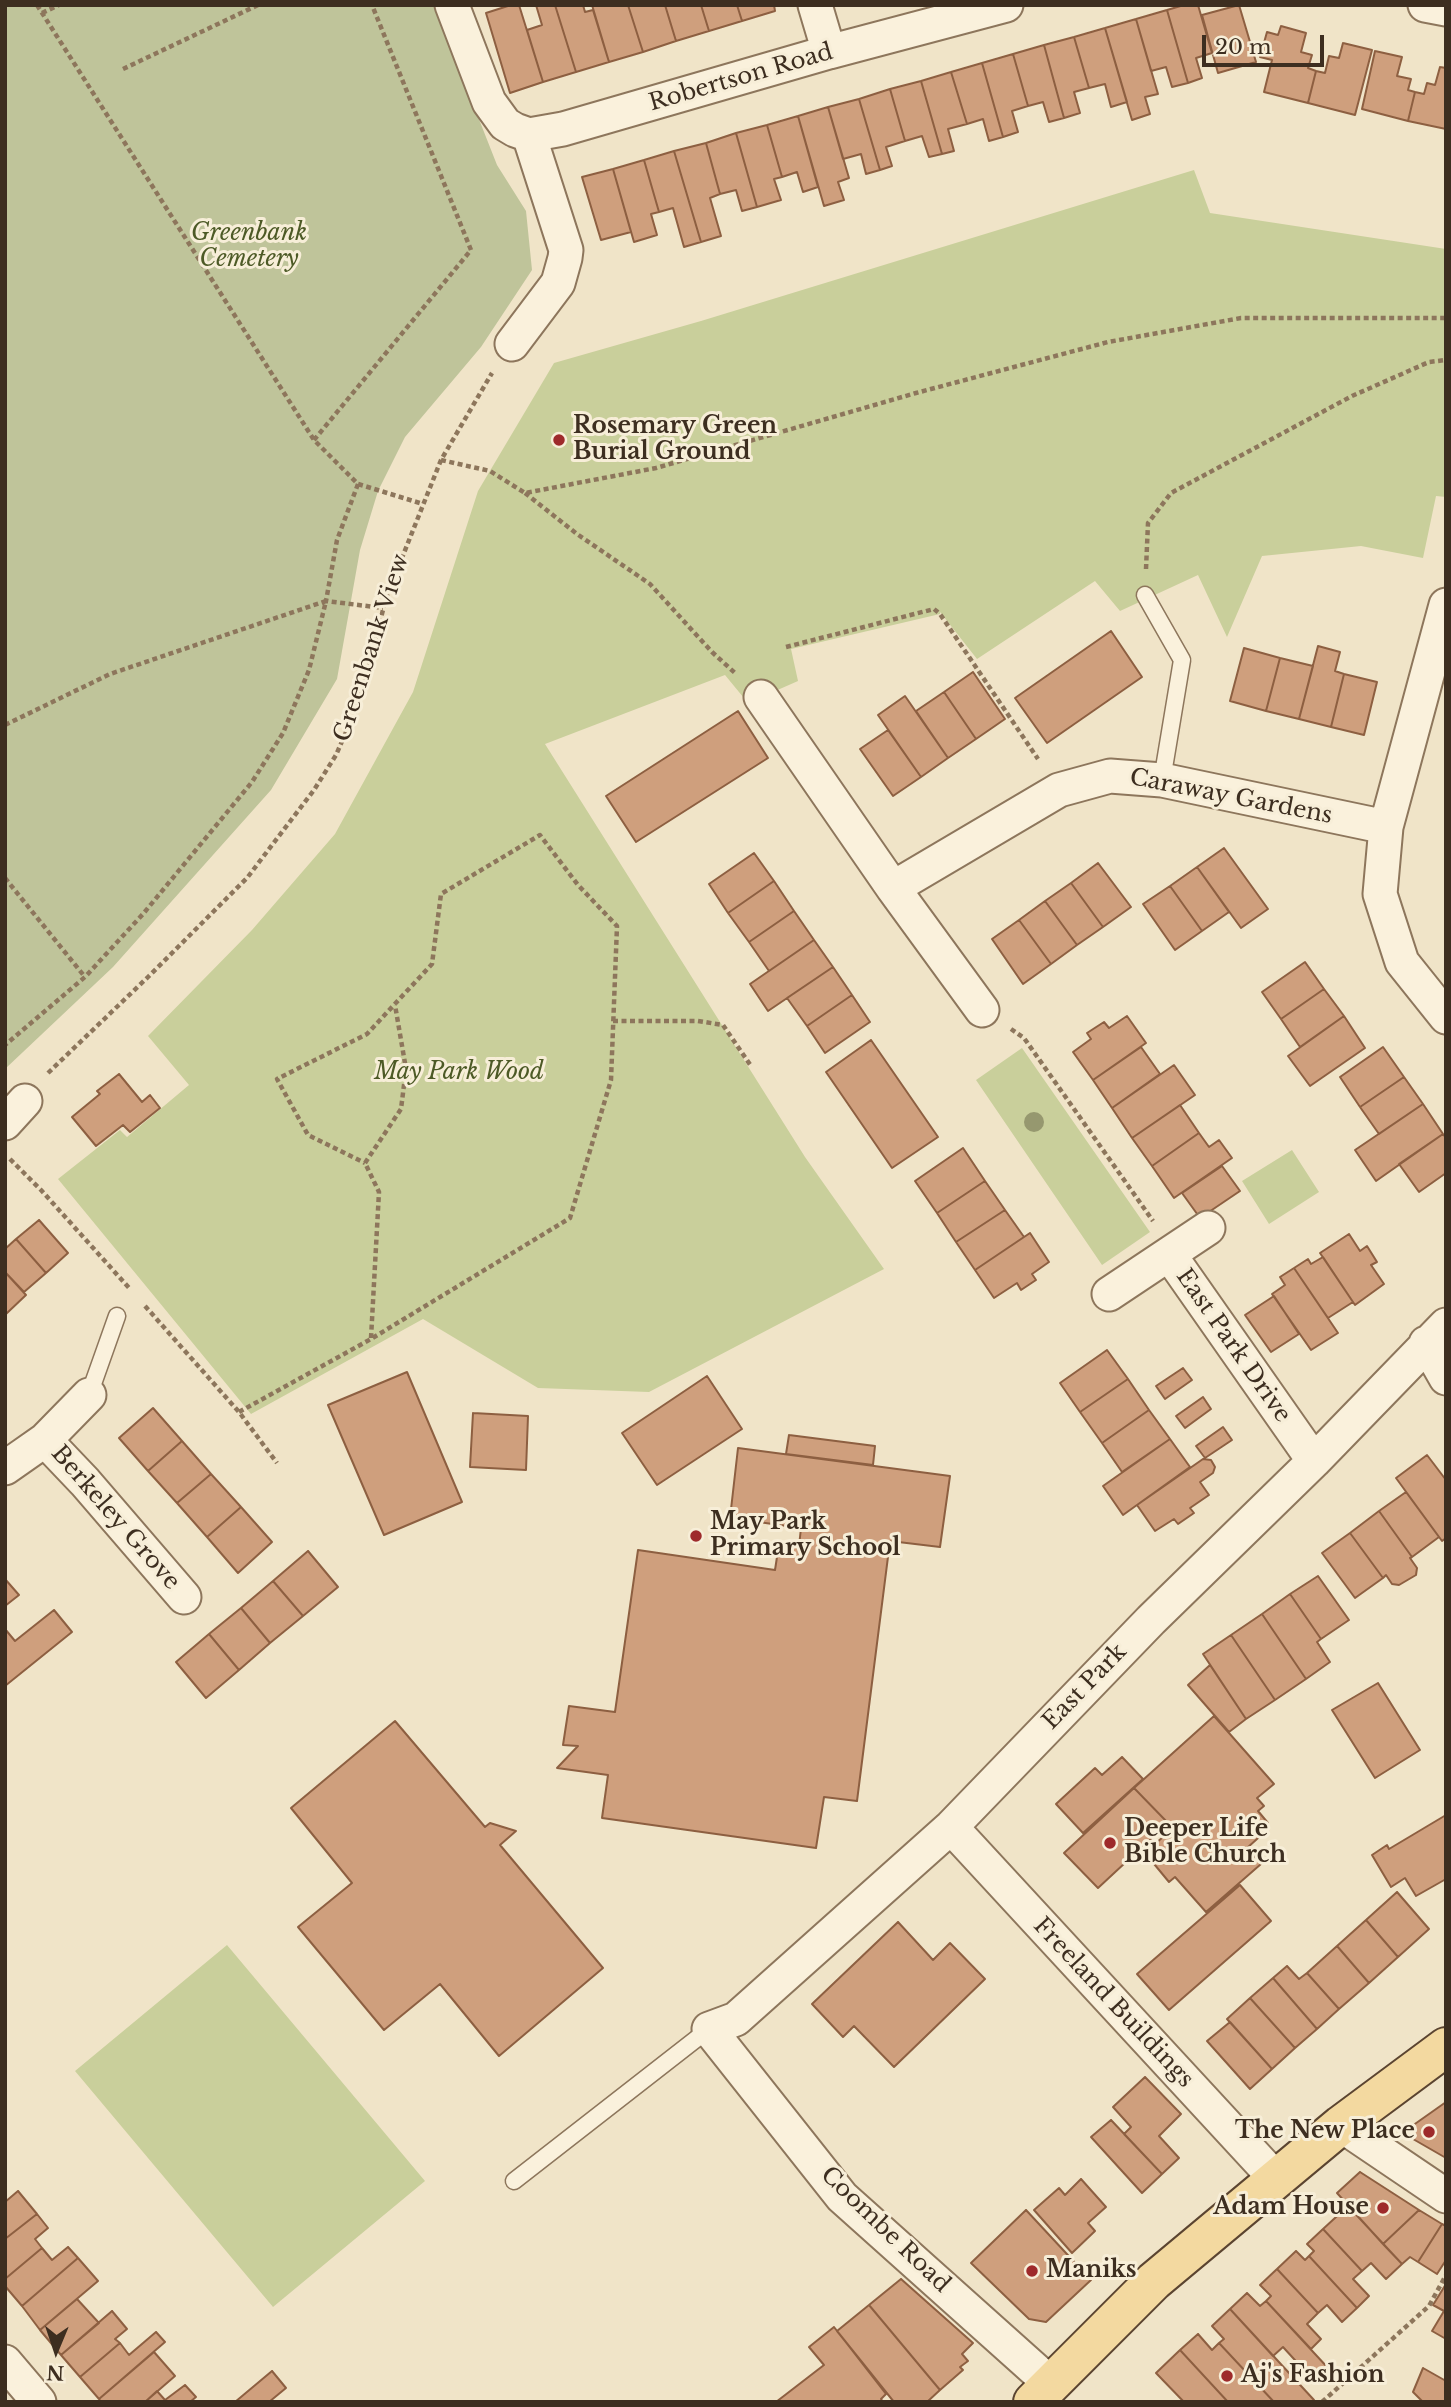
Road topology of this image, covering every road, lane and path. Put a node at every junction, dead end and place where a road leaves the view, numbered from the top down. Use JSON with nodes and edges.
{"nodes":[{"id":1,"x":37,"y":5,"type":"edge"},
{"id":2,"x":59,"y":5,"type":"edge"},
{"id":3,"x":258,"y":5,"type":"edge"},
{"id":4,"x":372,"y":5,"type":"edge"},
{"id":5,"x":452,"y":5,"type":"edge"},
{"id":6,"x":815,"y":5,"type":"edge"},
{"id":7,"x":1006,"y":5,"type":"edge"},
{"id":8,"x":1426,"y":5,"type":"edge"},
{"id":9,"x":1446,"y":9,"type":"edge"},
{"id":10,"x":42,"y":13,"type":"junction"},
{"id":11,"x":829,"y":52,"type":"junction"},
{"id":12,"x":123,"y":69,"type":"dead end"},
{"id":13,"x":528,"y":135,"type":"junction"},
{"id":14,"x":1446,"y":318,"type":"edge"},
{"id":15,"x":512,"y":344,"type":"joint"},
{"id":16,"x":1446,"y":360,"type":"edge"},
{"id":17,"x":314,"y":440,"type":"junction"},
{"id":18,"x":441,"y":460,"type":"junction"},
{"id":19,"x":358,"y":484,"type":"junction"},
{"id":20,"x":525,"y":493,"type":"junction"},
{"id":21,"x":423,"y":504,"type":"junction"},
{"id":22,"x":1145,"y":595,"type":"joint"},
{"id":23,"x":327,"y":601,"type":"junction"},
{"id":24,"x":1446,"y":605,"type":"edge"},
{"id":25,"x":383,"y":608,"type":"junction"},
{"id":26,"x":786,"y":647,"type":"dead end"},
{"id":27,"x":761,"y":697,"type":"joint"},
{"id":28,"x":5,"y":725,"type":"edge"},
{"id":29,"x":1162,"y":780,"type":"junction"},
{"id":30,"x":1059,"y":790,"type":"junction"},
{"id":31,"x":1386,"y":827,"type":"junction"},
{"id":32,"x":5,"y":878,"type":"edge"},
{"id":33,"x":893,"y":888,"type":"junction"},
{"id":34,"x":85,"y":976,"type":"junction"},
{"id":35,"x":395,"y":1004,"type":"junction"},
{"id":36,"x":982,"y":1010,"type":"joint"},
{"id":37,"x":1446,"y":1017,"type":"edge"},
{"id":38,"x":613,"y":1021,"type":"junction"},
{"id":39,"x":5,"y":1045,"type":"edge"},
{"id":40,"x":751,"y":1066,"type":"dead end"},
{"id":41,"x":15,"y":1112,"type":"edge"},
{"id":42,"x":366,"y":1163,"type":"junction"},
{"id":43,"x":1208,"y":1228,"type":"dead end"},
{"id":44,"x":1171,"y":1252,"type":"junction"},
{"id":45,"x":1109,"y":1294,"type":"dead end"},
{"id":46,"x":117,"y":1316,"type":"dead end"},
{"id":47,"x":1436,"y":1334,"type":"edge"},
{"id":48,"x":371,"y":1339,"type":"junction"},
{"id":49,"x":1446,"y":1378,"type":"edge"},
{"id":50,"x":89,"y":1395,"type":"joint"},
{"id":51,"x":239,"y":1412,"type":"dead end"},
{"id":52,"x":46,"y":1440,"type":"junction"},
{"id":53,"x":1314,"y":1461,"type":"junction"},
{"id":54,"x":5,"y":1468,"type":"edge"},
{"id":55,"x":184,"y":1597,"type":"dead end"},
{"id":56,"x":951,"y":1827,"type":"junction"},
{"id":57,"x":709,"y":2029,"type":"junction"},
{"id":58,"x":1446,"y":2047,"type":"edge"},
{"id":59,"x":1341,"y":2126,"type":"junction"},
{"id":60,"x":1276,"y":2179,"type":"junction"},
{"id":61,"x":514,"y":2181,"type":"dead end"},
{"id":62,"x":1446,"y":2196,"type":"edge"},
{"id":63,"x":1446,"y":2275,"type":"edge"},
{"id":64,"x":5,"y":2362,"type":"edge"},
{"id":65,"x":1042,"y":2393,"type":"edge"},
{"id":66,"x":39,"y":2402,"type":"edge"},
{"id":67,"x":1322,"y":2402,"type":"edge"}],
"edges":[{"from":1,"to":10,"type":"path"},
{"from":2,"to":10,"type":"path"},
{"from":3,"to":12,"type":"path"},
{"from":4,"to":17,"type":"path"},
{"from":5,"to":13,"type":"street"},
{"from":6,"to":11,"type":"street"},
{"from":7,"to":11,"type":"street","name":"Robertson Road"},
{"from":8,"to":9,"type":"street"},
{"from":10,"to":17,"type":"path"},
{"from":11,"to":13,"type":"street","name":"Robertson Road"},
{"from":13,"to":15,"type":"street"},
{"from":14,"to":20,"type":"path"},
{"from":15,"to":18,"type":"path","name":"Greenbank View"},
{"from":16,"to":22,"type":"path"},
{"from":17,"to":19,"type":"path"},
{"from":18,"to":20,"type":"path"},
{"from":18,"to":21,"type":"path","name":"Greenbank View"},
{"from":19,"to":21,"type":"path"},
{"from":19,"to":23,"type":"path"},
{"from":20,"to":27,"type":"path"},
{"from":21,"to":25,"type":"path","name":"Greenbank View"},
{"from":22,"to":29,"type":"lane"},
{"from":23,"to":25,"type":"path"},
{"from":23,"to":28,"type":"path"},
{"from":23,"to":34,"type":"path"},
{"from":24,"to":31,"type":"street"},
{"from":25,"to":41,"type":"path","name":"Greenbank View"},
{"from":26,"to":30,"type":"path"},
{"from":27,"to":33,"type":"street"},
{"from":29,"to":30,"type":"street","name":"Caraway Gardens"},
{"from":29,"to":31,"type":"street","name":"Caraway Gardens"},
{"from":30,"to":33,"type":"street","name":"Caraway Gardens"},
{"from":31,"to":37,"type":"street"},
{"from":32,"to":34,"type":"path"},
{"from":33,"to":36,"type":"street"},
{"from":34,"to":39,"type":"path"},
{"from":35,"to":38,"type":"path"},
{"from":35,"to":42,"type":"path"},
{"from":35,"to":42,"type":"path"},
{"from":36,"to":44,"type":"path"},
{"from":38,"to":40,"type":"path"},
{"from":38,"to":48,"type":"path"},
{"from":42,"to":48,"type":"path"},
{"from":43,"to":44,"type":"street"},
{"from":44,"to":45,"type":"street","name":"East Park Drive"},
{"from":44,"to":53,"type":"street","name":"East Park Drive"},
{"from":46,"to":50,"type":"lane"},
{"from":47,"to":49,"type":"street"},
{"from":47,"to":53,"type":"street","name":"East Park"},
{"from":48,"to":51,"type":"path"},
{"from":50,"to":52,"type":"street","name":"Berkeley Grove"},
{"from":52,"to":54,"type":"street","name":"Berkeley Grove"},
{"from":52,"to":55,"type":"street","name":"Berkeley Grove"},
{"from":53,"to":56,"type":"street","name":"East Park"},
{"from":56,"to":57,"type":"street","name":"East Park"},
{"from":56,"to":60,"type":"street","name":"Freeland Buildings"},
{"from":57,"to":61,"type":"lane"},
{"from":57,"to":65,"type":"street","name":"Coombe Road"},
{"from":58,"to":59,"type":"main road"},
{"from":59,"to":60,"type":"main road"},
{"from":59,"to":62,"type":"street"},
{"from":60,"to":65,"type":"main road"},
{"from":63,"to":67,"type":"path"},
{"from":64,"to":66,"type":"street"}]}
